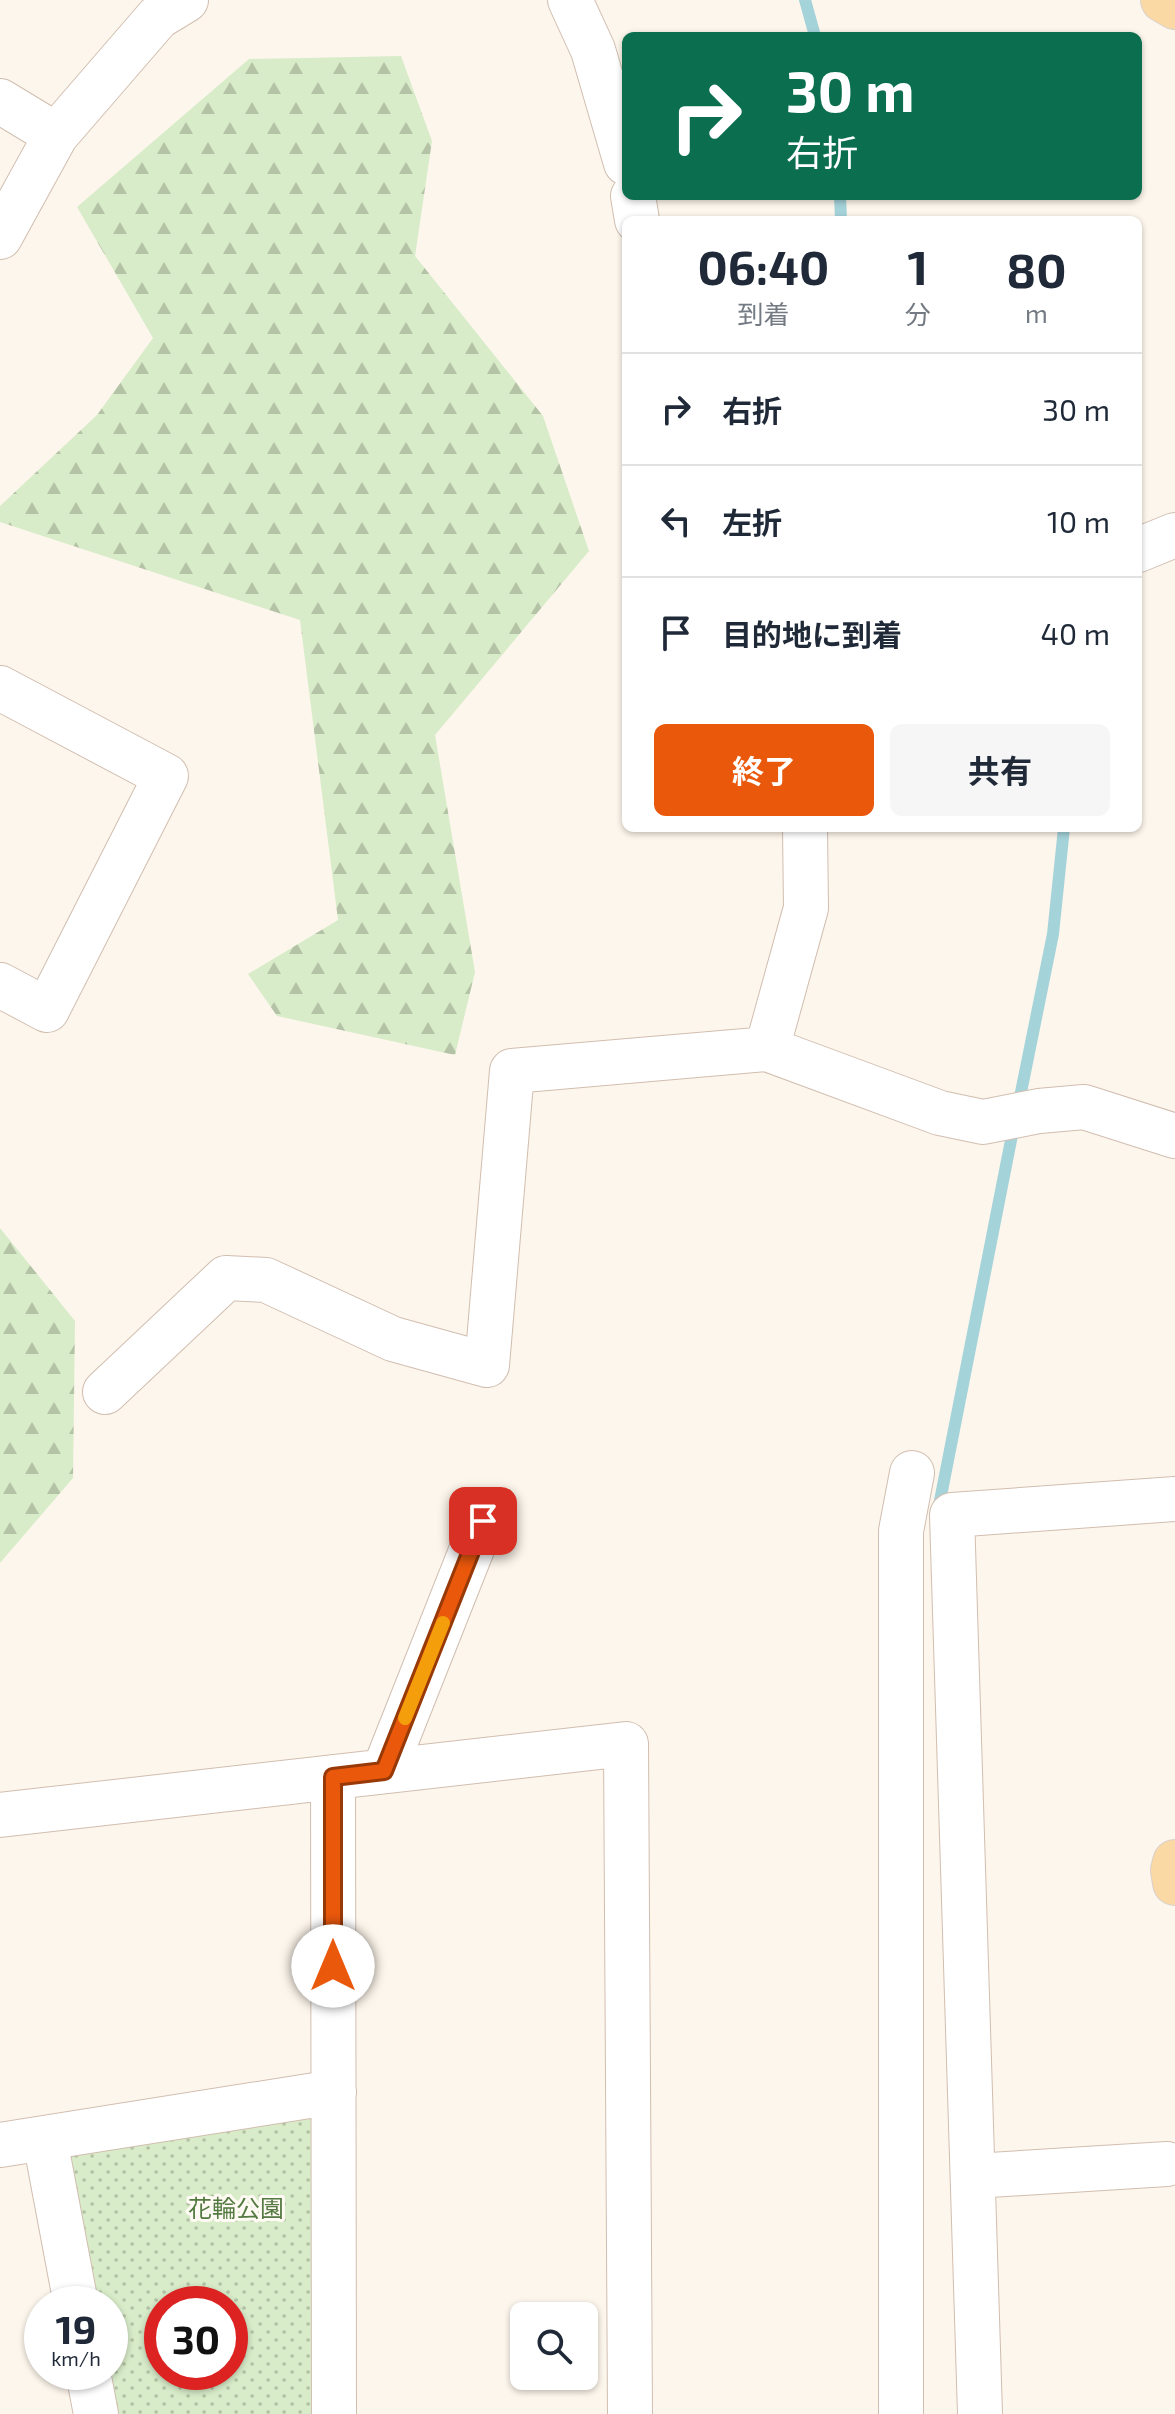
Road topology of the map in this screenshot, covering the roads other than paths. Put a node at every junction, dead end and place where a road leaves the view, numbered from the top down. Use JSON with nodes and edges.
{"nodes":[{"id":1,"x":186,"y":0,"type":"edge"},
{"id":2,"x":570,"y":0,"type":"edge"},
{"id":3,"x":1163,"y":0,"type":"edge"},
{"id":4,"x":1175,"y":7,"type":"edge"},
{"id":5,"x":0,"y":101,"type":"edge"},
{"id":6,"x":56,"y":135,"type":"junction"},
{"id":7,"x":622,"y":149,"type":"edge"},
{"id":8,"x":0,"y":237,"type":"edge"},
{"id":9,"x":1175,"y":535,"type":"edge"},
{"id":10,"x":1142,"y":548,"type":"edge"},
{"id":11,"x":0,"y":688,"type":"edge"},
{"id":12,"x":805,"y":832,"type":"edge"},
{"id":13,"x":0,"y":985,"type":"edge"},
{"id":14,"x":767,"y":1049,"type":"junction"},
{"id":15,"x":1175,"y":1136,"type":"edge"},
{"id":16,"x":105,"y":1392,"type":"dead end"},
{"id":17,"x":912,"y":1473,"type":"dead end"},
{"id":18,"x":1175,"y":1499,"type":"edge"},
{"id":19,"x":483,"y":1521,"type":"dead end"},
{"id":20,"x":384,"y":1771,"type":"junction"},
{"id":21,"x":333,"y":1777,"type":"junction"},
{"id":22,"x":0,"y":1815,"type":"edge"},
{"id":23,"x":1175,"y":1862,"type":"edge"},
{"id":24,"x":1175,"y":1883,"type":"edge"},
{"id":25,"x":334,"y":2092,"type":"junction"},
{"id":26,"x":45,"y":2140,"type":"junction"},
{"id":27,"x":0,"y":2145,"type":"edge"},
{"id":28,"x":1167,"y":2164,"type":"dead end"},
{"id":29,"x":974,"y":2176,"type":"junction"},
{"id":30,"x":73,"y":2286,"type":"edge"},
{"id":31,"x":91,"y":2390,"type":"edge"},
{"id":32,"x":96,"y":2414,"type":"edge"},
{"id":33,"x":334,"y":2414,"type":"edge"},
{"id":34,"x":630,"y":2414,"type":"edge"},
{"id":35,"x":901,"y":2414,"type":"edge"},
{"id":36,"x":980,"y":2414,"type":"edge"}],
"edges":[{"from":1,"to":6,"type":"street"},
{"from":2,"to":7,"type":"street"},
{"from":3,"to":4,"type":"main road"},
{"from":5,"to":6,"type":"street"},
{"from":6,"to":8,"type":"street"},
{"from":9,"to":10,"type":"street"},
{"from":11,"to":13,"type":"street"},
{"from":12,"to":14,"type":"street"},
{"from":14,"to":15,"type":"street"},
{"from":14,"to":16,"type":"street"},
{"from":17,"to":35,"type":"street"},
{"from":18,"to":29,"type":"street"},
{"from":19,"to":20,"type":"street"},
{"from":20,"to":21,"type":"street"},
{"from":20,"to":34,"type":"street"},
{"from":21,"to":22,"type":"street"},
{"from":21,"to":25,"type":"street"},
{"from":23,"to":24,"type":"main road"},
{"from":25,"to":26,"type":"street"},
{"from":25,"to":33,"type":"street"},
{"from":26,"to":27,"type":"street"},
{"from":26,"to":30,"type":"street"},
{"from":28,"to":29,"type":"street"},
{"from":29,"to":36,"type":"street"},
{"from":31,"to":32,"type":"street"}]}
